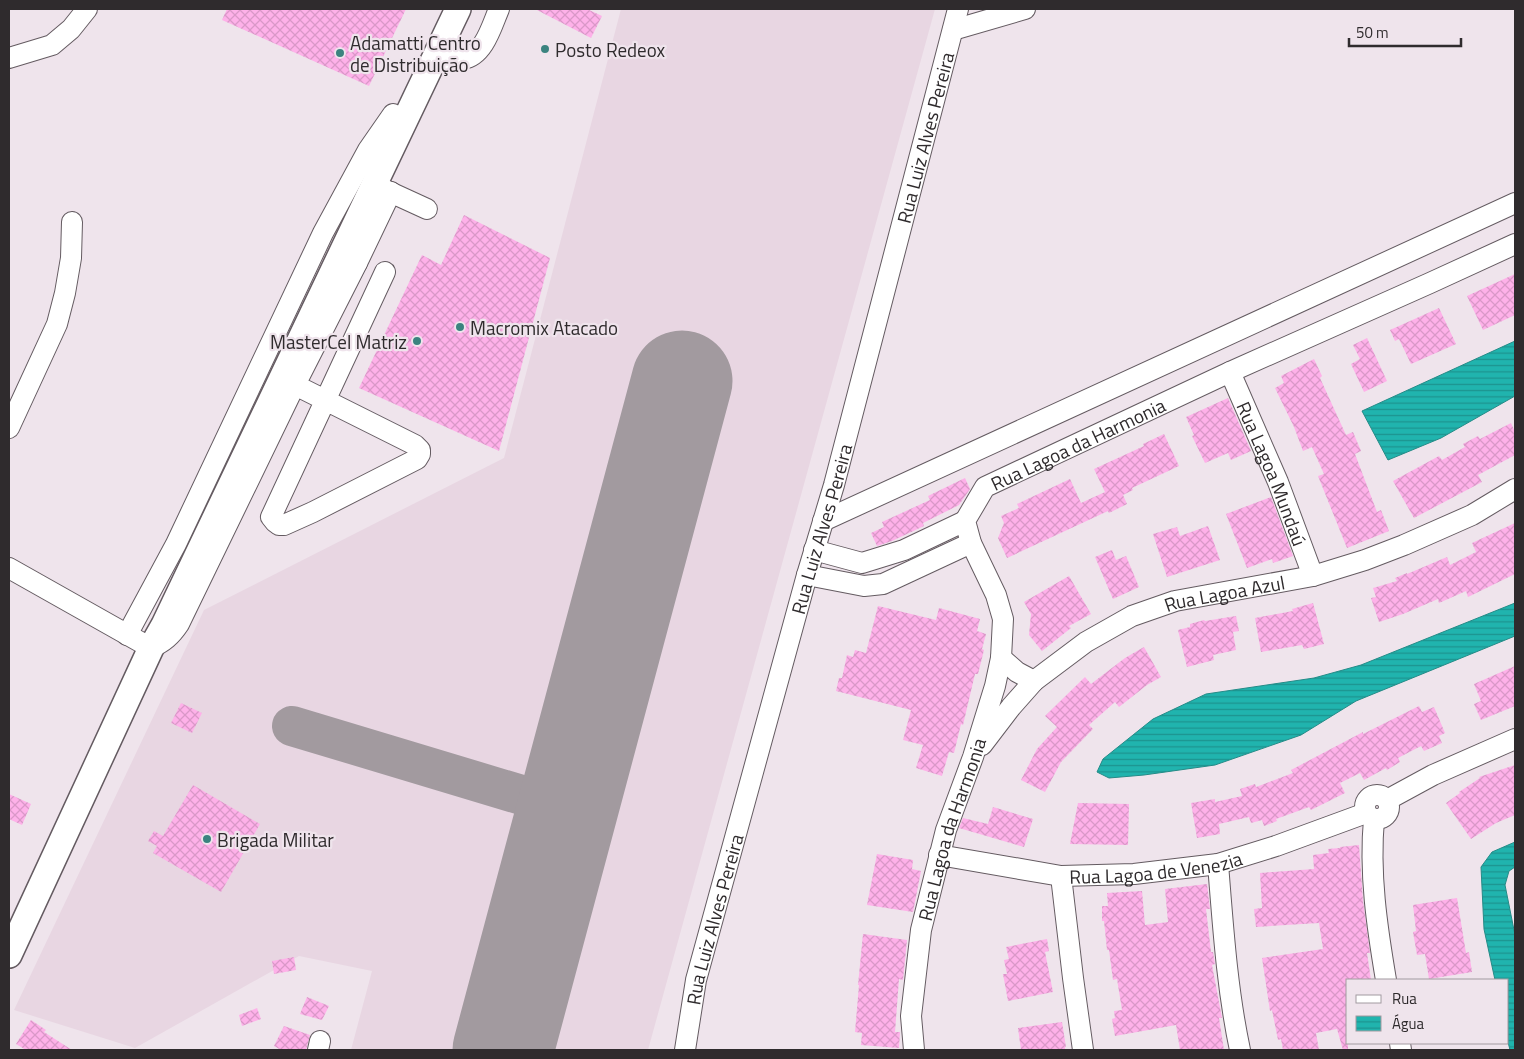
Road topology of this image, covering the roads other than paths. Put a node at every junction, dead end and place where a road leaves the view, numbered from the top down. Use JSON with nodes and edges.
{"nodes":[{"id":1,"x":87,"y":9,"type":"edge"},
{"id":2,"x":443,"y":9,"type":"edge"},
{"id":3,"x":458,"y":9,"type":"edge"},
{"id":4,"x":500,"y":9,"type":"edge"},
{"id":5,"x":958,"y":9,"type":"edge"},
{"id":6,"x":1025,"y":9,"type":"edge"},
{"id":7,"x":953,"y":30,"type":"junction"},
{"id":8,"x":9,"y":58,"type":"edge"},
{"id":9,"x":434,"y":58,"type":"junction"},
{"id":10,"x":393,"y":114,"type":"junction"},
{"id":11,"x":383,"y":188,"type":"junction"},
{"id":12,"x":1515,"y":204,"type":"edge"},
{"id":13,"x":427,"y":209,"type":"dead end"},
{"id":14,"x":72,"y":222,"type":"dead end"},
{"id":15,"x":1515,"y":244,"type":"edge"},
{"id":16,"x":348,"y":260,"type":"junction"},
{"id":17,"x":385,"y":272,"type":"dead end"},
{"id":18,"x":1230,"y":372,"type":"junction"},
{"id":19,"x":295,"y":385,"type":"junction"},
{"id":20,"x":325,"y":400,"type":"junction"},
{"id":21,"x":9,"y":428,"type":"edge"},
{"id":22,"x":1515,"y":489,"type":"edge"},
{"id":23,"x":823,"y":521,"type":"junction"},
{"id":24,"x":965,"y":521,"type":"junction"},
{"id":25,"x":971,"y":543,"type":"junction"},
{"id":26,"x":814,"y":550,"type":"junction"},
{"id":27,"x":904,"y":550,"type":"junction"},
{"id":28,"x":862,"y":563,"type":"junction"},
{"id":29,"x":9,"y":568,"type":"edge"},
{"id":30,"x":913,"y":570,"type":"junction"},
{"id":31,"x":807,"y":575,"type":"junction"},
{"id":32,"x":1313,"y":576,"type":"junction"},
{"id":33,"x":864,"y":586,"type":"junction"},
{"id":34,"x":140,"y":642,"type":"junction"},
{"id":35,"x":1001,"y":658,"type":"junction"},
{"id":36,"x":1034,"y":681,"type":"junction"},
{"id":37,"x":1515,"y":738,"type":"edge"},
{"id":38,"x":973,"y":757,"type":"junction"},
{"id":39,"x":1370,"y":816,"type":"junction"},
{"id":40,"x":940,"y":855,"type":"junction"},
{"id":41,"x":1218,"y":864,"type":"junction"},
{"id":42,"x":1061,"y":876,"type":"junction"},
{"id":43,"x":9,"y":921,"type":"edge"},
{"id":44,"x":9,"y":955,"type":"edge"},
{"id":45,"x":1386,"y":979,"type":"edge"},
{"id":46,"x":685,"y":1050,"type":"edge"},
{"id":47,"x":914,"y":1050,"type":"edge"},
{"id":48,"x":1083,"y":1050,"type":"edge"},
{"id":49,"x":1240,"y":1050,"type":"edge"}],
"edges":[{"from":1,"to":8,"type":"street"},
{"from":2,"to":10,"type":"main road"},
{"from":3,"to":9,"type":"main road"},
{"from":4,"to":9,"type":"street"},
{"from":5,"to":7,"type":"street","name":"Rua Luiz Alves Pereira"},
{"from":6,"to":7,"type":"street"},
{"from":7,"to":23,"type":"street","name":"Rua Luiz Alves Pereira"},
{"from":9,"to":11,"type":"main road"},
{"from":10,"to":34,"type":"main road"},
{"from":10,"to":34,"type":"street"},
{"from":11,"to":13,"type":"street"},
{"from":11,"to":16,"type":"main road"},
{"from":12,"to":23,"type":"street"},
{"from":14,"to":21,"type":"street"},
{"from":15,"to":18,"type":"street","name":"Rua Lagoa da Harmonia"},
{"from":16,"to":19,"type":"street"},
{"from":16,"to":34,"type":"main road"},
{"from":17,"to":20,"type":"street"},
{"from":18,"to":24,"type":"street","name":"Rua Lagoa da Harmonia"},
{"from":18,"to":32,"type":"street","name":"Rua Lagoa Mundaú"},
{"from":19,"to":20,"type":"street"},
{"from":19,"to":34,"type":"street"},
{"from":20,"to":20,"type":"street"},
{"from":22,"to":32,"type":"street","name":"Rua Lagoa Azul"},
{"from":23,"to":26,"type":"street","name":"Rua Luiz Alves Pereira"},
{"from":24,"to":25,"type":"street","name":"Rua Lagoa da Harmonia"},
{"from":24,"to":27,"type":"street"},
{"from":25,"to":30,"type":"street"},
{"from":25,"to":35,"type":"street","name":"Rua Lagoa da Harmonia"},
{"from":26,"to":28,"type":"street"},
{"from":26,"to":31,"type":"street","name":"Rua Luiz Alves Pereira"},
{"from":27,"to":28,"type":"street"},
{"from":27,"to":30,"type":"street"},
{"from":28,"to":33,"type":"street"},
{"from":29,"to":34,"type":"street"},
{"from":30,"to":33,"type":"street"},
{"from":31,"to":33,"type":"street"},
{"from":31,"to":46,"type":"street","name":"Rua Luiz Alves Pereira"},
{"from":32,"to":36,"type":"street","name":"Rua Lagoa Azul"},
{"from":34,"to":43,"type":"main road"},
{"from":34,"to":44,"type":"main road"},
{"from":35,"to":36,"type":"street"},
{"from":35,"to":38,"type":"street","name":"Rua Lagoa da Harmonia"},
{"from":36,"to":38,"type":"street","name":"Rua Lagoa Azul"},
{"from":37,"to":39,"type":"street"},
{"from":38,"to":40,"type":"street","name":"Rua Lagoa da Harmonia"},
{"from":39,"to":41,"type":"street","name":"Rua Lagoa de Venezia"},
{"from":39,"to":45,"type":"street"},
{"from":40,"to":42,"type":"street","name":"Rua Lagoa de Venezia"},
{"from":40,"to":47,"type":"street","name":"Rua Lagoa da Harmonia"},
{"from":41,"to":42,"type":"street","name":"Rua Lagoa de Venezia"},
{"from":41,"to":49,"type":"street"},
{"from":42,"to":48,"type":"street"}]}
